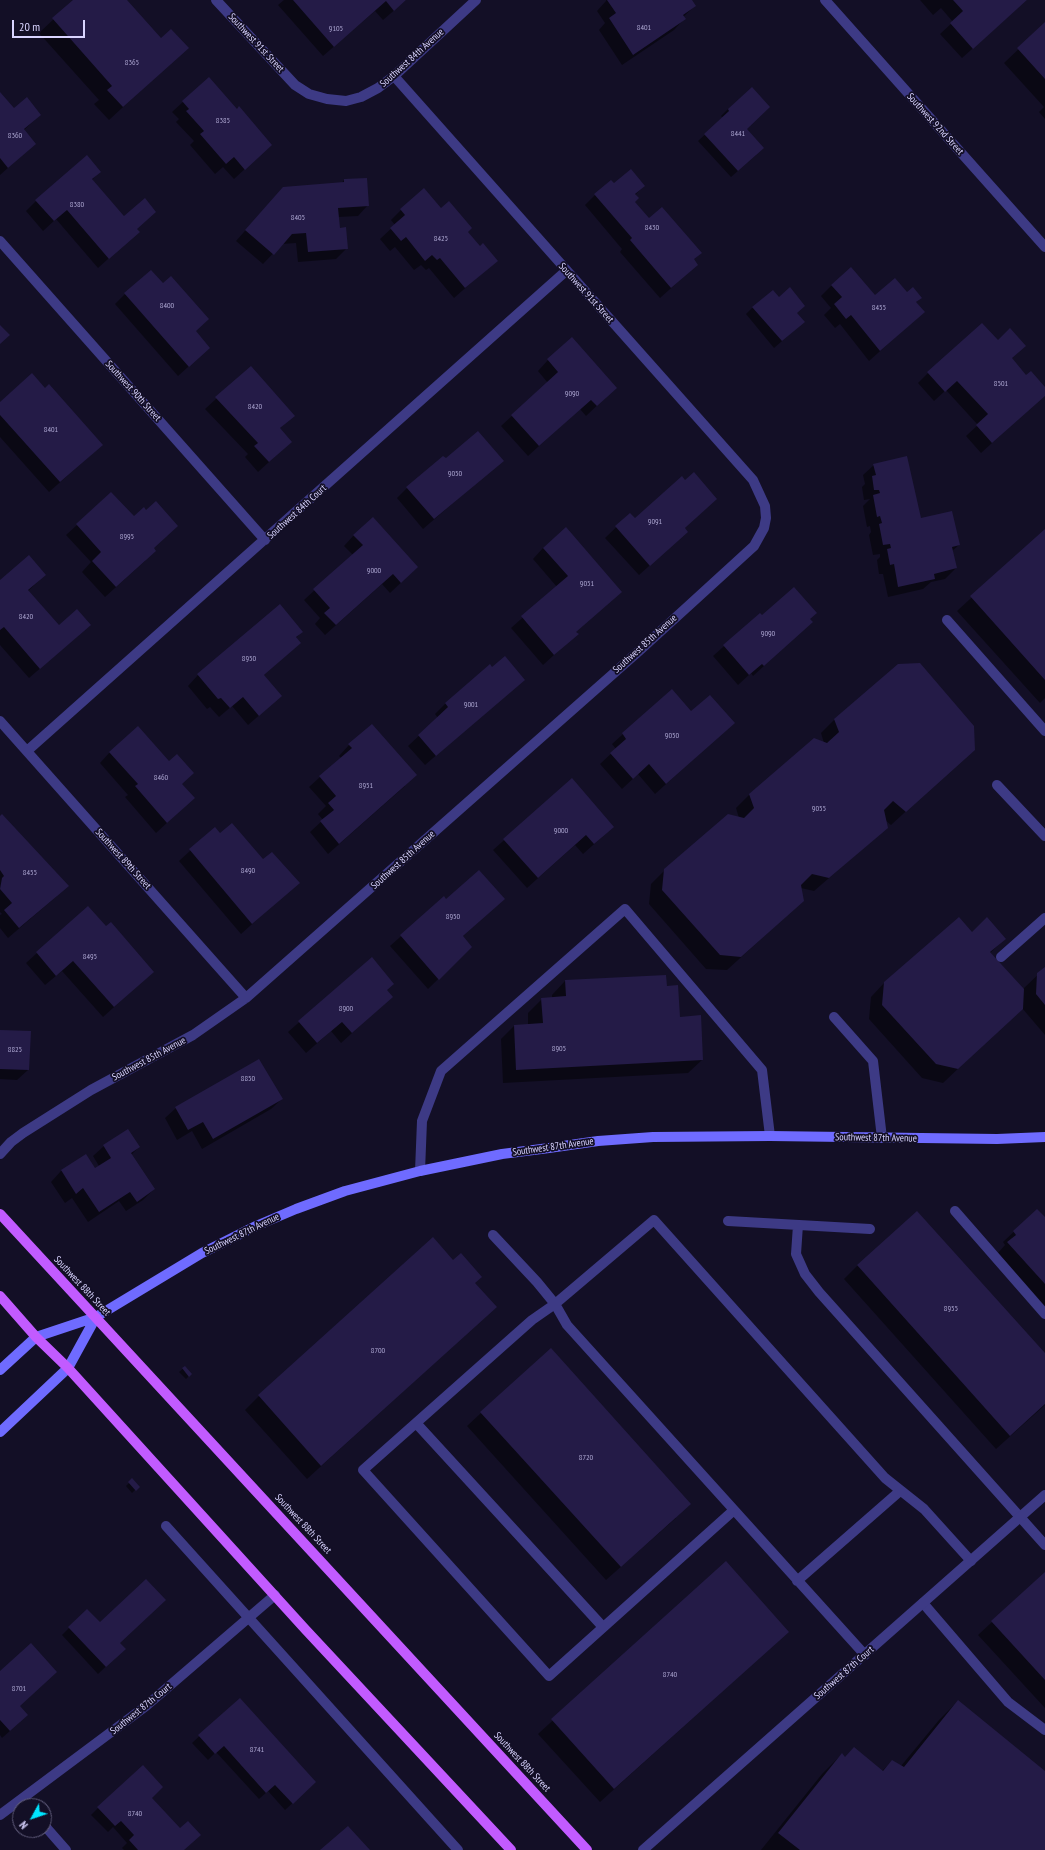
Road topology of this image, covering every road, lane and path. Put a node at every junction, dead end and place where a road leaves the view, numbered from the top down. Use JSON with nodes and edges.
{"nodes":[{"id":1,"x":216,"y":0,"type":"edge"},
{"id":2,"x":476,"y":0,"type":"edge"},
{"id":3,"x":825,"y":0,"type":"edge"},
{"id":4,"x":394,"y":76,"type":"junction"},
{"id":5,"x":295,"y":85,"type":"joint"},
{"id":6,"x":0,"y":241,"type":"edge"},
{"id":7,"x":1045,"y":247,"type":"edge"},
{"id":8,"x":566,"y":271,"type":"junction"},
{"id":9,"x":766,"y":518,"type":"joint"},
{"id":10,"x":266,"y":540,"type":"junction"},
{"id":11,"x":947,"y":620,"type":"dead end"},
{"id":12,"x":0,"y":721,"type":"edge"},
{"id":13,"x":1045,"y":731,"type":"edge"},
{"id":14,"x":27,"y":751,"type":"junction"},
{"id":15,"x":997,"y":785,"type":"dead end"},
{"id":16,"x":1045,"y":836,"type":"edge"},
{"id":17,"x":1045,"y":918,"type":"edge"},
{"id":18,"x":1001,"y":957,"type":"dead end"},
{"id":19,"x":246,"y":998,"type":"junction"},
{"id":20,"x":834,"y":1017,"type":"dead end"},
{"id":21,"x":770,"y":1136,"type":"junction"},
{"id":22,"x":1045,"y":1137,"type":"edge"},
{"id":23,"x":882,"y":1138,"type":"junction"},
{"id":24,"x":0,"y":1154,"type":"edge"},
{"id":25,"x":420,"y":1171,"type":"junction"},
{"id":26,"x":954,"y":1211,"type":"dead end"},
{"id":27,"x":0,"y":1214,"type":"edge"},
{"id":28,"x":728,"y":1221,"type":"dead end"},
{"id":29,"x":798,"y":1225,"type":"junction"},
{"id":30,"x":870,"y":1230,"type":"dead end"},
{"id":31,"x":493,"y":1236,"type":"dead end"},
{"id":32,"x":0,"y":1296,"type":"edge"},
{"id":33,"x":555,"y":1304,"type":"junction"},
{"id":34,"x":1045,"y":1314,"type":"edge"},
{"id":35,"x":96,"y":1317,"type":"junction"},
{"id":36,"x":36,"y":1337,"type":"junction"},
{"id":37,"x":68,"y":1368,"type":"junction"},
{"id":38,"x":0,"y":1370,"type":"edge"},
{"id":39,"x":416,"y":1423,"type":"junction"},
{"id":40,"x":0,"y":1432,"type":"edge"},
{"id":41,"x":900,"y":1491,"type":"junction"},
{"id":42,"x":1045,"y":1495,"type":"edge"},
{"id":43,"x":734,"y":1510,"type":"junction"},
{"id":44,"x":1019,"y":1518,"type":"junction"},
{"id":45,"x":166,"y":1526,"type":"dead end"},
{"id":46,"x":1045,"y":1545,"type":"edge"},
{"id":47,"x":971,"y":1561,"type":"junction"},
{"id":48,"x":797,"y":1581,"type":"junction"},
{"id":49,"x":276,"y":1595,"type":"junction"},
{"id":50,"x":922,"y":1603,"type":"junction"},
{"id":51,"x":248,"y":1619,"type":"junction"},
{"id":52,"x":603,"y":1627,"type":"junction"},
{"id":53,"x":864,"y":1655,"type":"junction"},
{"id":54,"x":1045,"y":1730,"type":"edge"},
{"id":55,"x":28,"y":1798,"type":"edge"},
{"id":56,"x":12,"y":1808,"type":"edge"},
{"id":57,"x":0,"y":1815,"type":"edge"},
{"id":58,"x":52,"y":1834,"type":"edge"},
{"id":59,"x":66,"y":1850,"type":"edge"},
{"id":60,"x":458,"y":1850,"type":"edge"},
{"id":61,"x":511,"y":1850,"type":"edge"},
{"id":62,"x":587,"y":1850,"type":"edge"},
{"id":63,"x":643,"y":1850,"type":"edge"}],
"edges":[{"from":1,"to":5,"type":"street","name":"Southwest 91st Street"},
{"from":2,"to":4,"type":"street","name":"Southwest 84th Avenue"},
{"from":3,"to":7,"type":"street","name":"Southwest 92nd Street"},
{"from":4,"to":5,"type":"street","name":"Southwest 84th Avenue"},
{"from":4,"to":8,"type":"street","name":"Southwest 91st Street"},
{"from":6,"to":10,"type":"street","name":"Southwest 90th Street"},
{"from":8,"to":9,"type":"street","name":"Southwest 91st Street"},
{"from":8,"to":10,"type":"street","name":"Southwest 84th Court"},
{"from":9,"to":19,"type":"street","name":"Southwest 85th Avenue"},
{"from":10,"to":14,"type":"street","name":"Southwest 84th Court"},
{"from":11,"to":13,"type":"street"},
{"from":12,"to":14,"type":"street","name":"Southwest 89th Street"},
{"from":14,"to":19,"type":"street","name":"Southwest 89th Street"},
{"from":15,"to":16,"type":"street"},
{"from":17,"to":18,"type":"street"},
{"from":19,"to":24,"type":"street","name":"Southwest 85th Avenue"},
{"from":20,"to":23,"type":"street"},
{"from":21,"to":23,"type":"main road","name":"Southwest 87th Avenue"},
{"from":21,"to":25,"type":"main road","name":"Southwest 87th Avenue"},
{"from":21,"to":25,"type":"street"},
{"from":22,"to":23,"type":"main road","name":"Southwest 87th Avenue"},
{"from":25,"to":35,"type":"main road","name":"Southwest 87th Avenue"},
{"from":26,"to":34,"type":"street"},
{"from":27,"to":35,"type":"main road","name":"Southwest 88th Street"},
{"from":28,"to":29,"type":"street"},
{"from":29,"to":30,"type":"street"},
{"from":29,"to":44,"type":"street"},
{"from":31,"to":33,"type":"street"},
{"from":32,"to":36,"type":"main road"},
{"from":33,"to":39,"type":"street"},
{"from":33,"to":41,"type":"street"},
{"from":33,"to":43,"type":"street"},
{"from":35,"to":36,"type":"main road","name":"Southwest 87th Avenue"},
{"from":35,"to":37,"type":"main road"},
{"from":35,"to":62,"type":"main road","name":"Southwest 88th Street"},
{"from":36,"to":37,"type":"main road"},
{"from":36,"to":38,"type":"main road","name":"Southwest 87th Avenue"},
{"from":37,"to":40,"type":"main road"},
{"from":37,"to":49,"type":"main road"},
{"from":39,"to":52,"type":"street"},
{"from":39,"to":52,"type":"street"},
{"from":41,"to":47,"type":"street"},
{"from":41,"to":48,"type":"street"},
{"from":42,"to":44,"type":"street","name":"Southwest 87th Court"},
{"from":43,"to":48,"type":"street"},
{"from":43,"to":52,"type":"street"},
{"from":44,"to":46,"type":"street"},
{"from":44,"to":47,"type":"street","name":"Southwest 87th Court"},
{"from":45,"to":51,"type":"street"},
{"from":47,"to":50,"type":"street","name":"Southwest 87th Court"},
{"from":48,"to":53,"type":"street"},
{"from":49,"to":51,"type":"street","name":"Southwest 87th Court"},
{"from":49,"to":61,"type":"main road"},
{"from":50,"to":53,"type":"street","name":"Southwest 87th Court"},
{"from":50,"to":54,"type":"street"},
{"from":51,"to":55,"type":"street","name":"Southwest 87th Court"},
{"from":51,"to":60,"type":"street"},
{"from":53,"to":63,"type":"street","name":"Southwest 87th Court"},
{"from":56,"to":57,"type":"street","name":"Southwest 87th Court"},
{"from":58,"to":59,"type":"street"}]}
